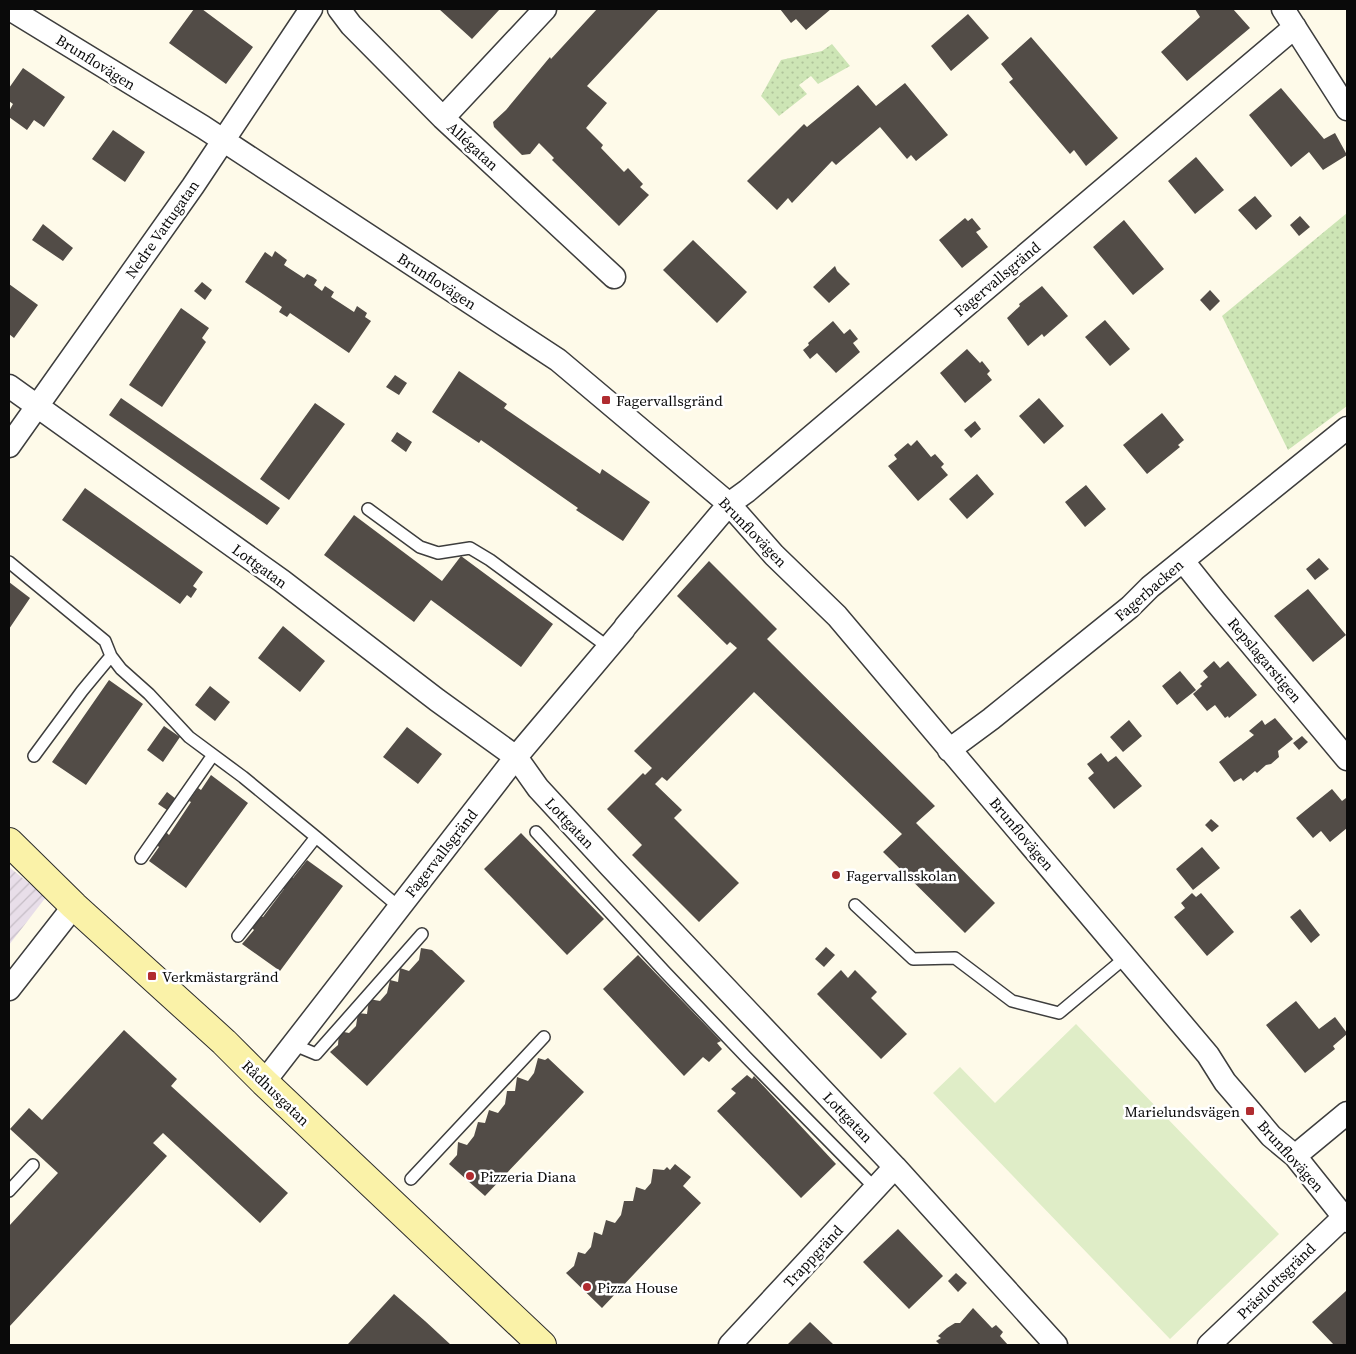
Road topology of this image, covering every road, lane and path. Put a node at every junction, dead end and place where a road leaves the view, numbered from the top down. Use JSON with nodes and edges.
{"nodes":[{"id":1,"x":10,"y":9,"type":"edge"},
{"id":2,"x":311,"y":9,"type":"edge"},
{"id":3,"x":339,"y":9,"type":"edge"},
{"id":4,"x":545,"y":9,"type":"edge"},
{"id":5,"x":1289,"y":18,"type":"edge"},
{"id":6,"x":1347,"y":109,"type":"edge"},
{"id":7,"x":443,"y":118,"type":"junction"},
{"id":8,"x":223,"y":140,"type":"junction"},
{"id":9,"x":614,"y":277,"type":"dead end"},
{"id":10,"x":9,"y":386,"type":"edge"},
{"id":11,"x":37,"y":407,"type":"junction"},
{"id":12,"x":1347,"y":428,"type":"edge"},
{"id":13,"x":9,"y":446,"type":"edge"},
{"id":14,"x":729,"y":504,"type":"junction"},
{"id":15,"x":368,"y":509,"type":"dead end"},
{"id":16,"x":1183,"y":561,"type":"junction"},
{"id":17,"x":9,"y":562,"type":"edge"},
{"id":18,"x":608,"y":647,"type":"junction"},
{"id":19,"x":111,"y":656,"type":"junction"},
{"id":20,"x":949,"y":750,"type":"junction"},
{"id":21,"x":213,"y":755,"type":"junction"},
{"id":22,"x":34,"y":756,"type":"dead end"},
{"id":23,"x":516,"y":757,"type":"junction"},
{"id":24,"x":1347,"y":759,"type":"edge"},
{"id":25,"x":536,"y":832,"type":"dead end"},
{"id":26,"x":316,"y":837,"type":"junction"},
{"id":27,"x":9,"y":842,"type":"edge"},
{"id":28,"x":141,"y":858,"type":"dead end"},
{"id":29,"x":855,"y":905,"type":"dead end"},
{"id":30,"x":74,"y":906,"type":"junction"},
{"id":31,"x":399,"y":907,"type":"junction"},
{"id":32,"x":422,"y":934,"type":"dead end"},
{"id":33,"x":238,"y":936,"type":"dead end"},
{"id":34,"x":1126,"y":957,"type":"junction"},
{"id":35,"x":9,"y":989,"type":"edge"},
{"id":36,"x":544,"y":1037,"type":"dead end"},
{"id":37,"x":292,"y":1044,"type":"junction"},
{"id":38,"x":264,"y":1082,"type":"junction"},
{"id":39,"x":1347,"y":1113,"type":"edge"},
{"id":40,"x":1295,"y":1156,"type":"junction"},
{"id":41,"x":33,"y":1165,"type":"dead end"},
{"id":42,"x":895,"y":1167,"type":"junction"},
{"id":43,"x":412,"y":1179,"type":"dead end"},
{"id":44,"x":875,"y":1188,"type":"junction"},
{"id":45,"x":9,"y":1191,"type":"edge"},
{"id":46,"x":1345,"y":1219,"type":"edge"},
{"id":47,"x":542,"y":1345,"type":"edge"},
{"id":48,"x":730,"y":1345,"type":"edge"},
{"id":49,"x":1056,"y":1345,"type":"edge"},
{"id":50,"x":1209,"y":1345,"type":"edge"}],
"edges":[{"from":1,"to":8,"type":"street","name":"Brunflovägen"},
{"from":2,"to":8,"type":"street","name":"Nedre Vattugatan"},
{"from":3,"to":7,"type":"street","name":"Allégatan"},
{"from":4,"to":7,"type":"street"},
{"from":5,"to":6,"type":"street"},
{"from":5,"to":14,"type":"street","name":"Fagervallsgränd"},
{"from":7,"to":9,"type":"street","name":"Allégatan"},
{"from":8,"to":11,"type":"street","name":"Nedre Vattugatan"},
{"from":8,"to":14,"type":"street","name":"Brunflovägen"},
{"from":10,"to":11,"type":"street","name":"Lottgatan"},
{"from":11,"to":13,"type":"street","name":"Nedre Vattugatan"},
{"from":11,"to":23,"type":"street","name":"Lottgatan"},
{"from":12,"to":16,"type":"street","name":"Fagerbacken"},
{"from":14,"to":18,"type":"street","name":"Fagervallsgränd"},
{"from":14,"to":20,"type":"street","name":"Brunflovägen"},
{"from":15,"to":18,"type":"lane"},
{"from":16,"to":20,"type":"street","name":"Fagerbacken"},
{"from":16,"to":24,"type":"street","name":"Repslagarstigen"},
{"from":17,"to":19,"type":"lane"},
{"from":18,"to":23,"type":"street","name":"Fagervallsgränd"},
{"from":19,"to":21,"type":"lane"},
{"from":19,"to":22,"type":"lane"},
{"from":20,"to":34,"type":"street","name":"Brunflovägen"},
{"from":21,"to":26,"type":"lane"},
{"from":21,"to":28,"type":"lane"},
{"from":23,"to":31,"type":"street","name":"Fagervallsgränd"},
{"from":23,"to":42,"type":"street","name":"Lottgatan"},
{"from":25,"to":44,"type":"lane"},
{"from":26,"to":31,"type":"lane"},
{"from":26,"to":33,"type":"lane"},
{"from":27,"to":30,"type":"main road","name":"Rådhusgatan"},
{"from":29,"to":34,"type":"lane"},
{"from":30,"to":35,"type":"street"},
{"from":30,"to":38,"type":"main road","name":"Rådhusgatan"},
{"from":31,"to":37,"type":"street","name":"Fagervallsgränd"},
{"from":32,"to":37,"type":"lane"},
{"from":34,"to":40,"type":"street","name":"Brunflovägen"},
{"from":36,"to":43,"type":"lane"},
{"from":37,"to":38,"type":"street","name":"Fagervallsgränd"},
{"from":38,"to":47,"type":"main road","name":"Rådhusgatan"},
{"from":39,"to":40,"type":"street"},
{"from":40,"to":46,"type":"street","name":"Brunflovägen"},
{"from":41,"to":45,"type":"lane"},
{"from":42,"to":44,"type":"street","name":"Trappgränd"},
{"from":42,"to":49,"type":"street","name":"Lottgatan"},
{"from":44,"to":48,"type":"street","name":"Trappgränd"},
{"from":46,"to":50,"type":"street","name":"Prästlottsgränd"}]}
